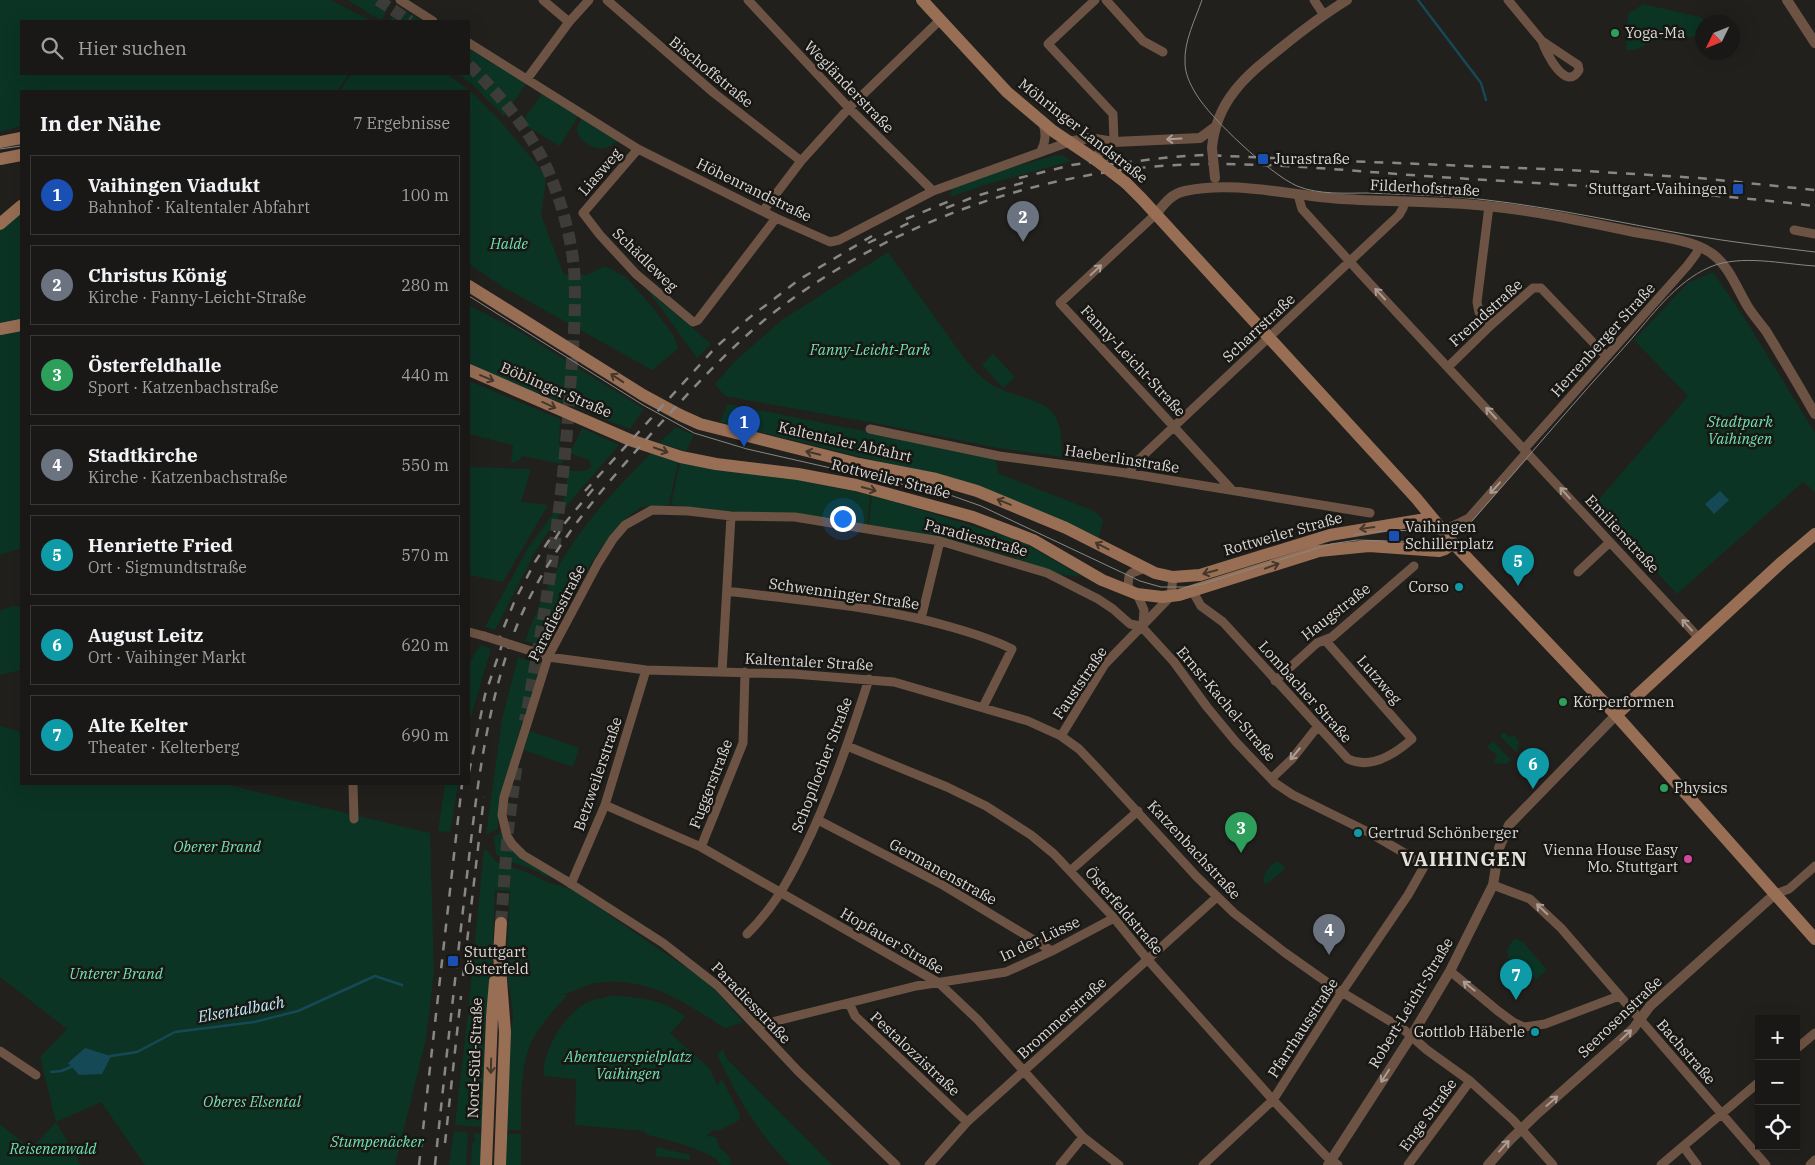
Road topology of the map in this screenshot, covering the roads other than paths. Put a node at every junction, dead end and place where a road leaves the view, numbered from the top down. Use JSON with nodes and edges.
{"nodes":[{"id":1,"x":400,"y":0,"type":"edge"},
{"id":2,"x":543,"y":0,"type":"edge"},
{"id":3,"x":588,"y":0,"type":"edge"},
{"id":4,"x":607,"y":0,"type":"edge"},
{"id":5,"x":748,"y":0,"type":"edge"},
{"id":6,"x":922,"y":0,"type":"edge"},
{"id":7,"x":1095,"y":0,"type":"edge"},
{"id":8,"x":1106,"y":0,"type":"edge"},
{"id":9,"x":1314,"y":0,"type":"edge"},
{"id":10,"x":1347,"y":0,"type":"edge"},
{"id":11,"x":1508,"y":0,"type":"edge"},
{"id":12,"x":1787,"y":0,"type":"edge"},
{"id":13,"x":1324,"y":15,"type":"junction"},
{"id":14,"x":431,"y":20,"type":"edge"},
{"id":15,"x":940,"y":20,"type":"junction"},
{"id":16,"x":569,"y":22,"type":"junction"},
{"id":17,"x":1542,"y":41,"type":"dead end"},
{"id":18,"x":1815,"y":44,"type":"edge"},
{"id":19,"x":470,"y":45,"type":"edge"},
{"id":20,"x":1164,"y":52,"type":"dead end"},
{"id":21,"x":527,"y":79,"type":"junction"},
{"id":22,"x":848,"y":108,"type":"junction"},
{"id":23,"x":1043,"y":123,"type":"junction"},
{"id":24,"x":1215,"y":127,"type":"junction"},
{"id":25,"x":20,"y":138,"type":"edge"},
{"id":26,"x":1200,"y":138,"type":"junction"},
{"id":27,"x":0,"y":142,"type":"edge"},
{"id":28,"x":1069,"y":142,"type":"junction"},
{"id":29,"x":1114,"y":142,"type":"junction"},
{"id":30,"x":1212,"y":148,"type":"junction"},
{"id":31,"x":638,"y":149,"type":"junction"},
{"id":32,"x":1042,"y":151,"type":"junction"},
{"id":33,"x":1095,"y":154,"type":"junction"},
{"id":34,"x":20,"y":155,"type":"edge"},
{"id":35,"x":0,"y":159,"type":"edge"},
{"id":36,"x":801,"y":161,"type":"junction"},
{"id":37,"x":1215,"y":182,"type":"junction"},
{"id":38,"x":933,"y":191,"type":"junction"},
{"id":39,"x":1298,"y":195,"type":"junction"},
{"id":40,"x":1405,"y":201,"type":"junction"},
{"id":41,"x":1489,"y":206,"type":"junction"},
{"id":42,"x":20,"y":207,"type":"edge"},
{"id":43,"x":763,"y":211,"type":"junction"},
{"id":44,"x":583,"y":213,"type":"joint"},
{"id":45,"x":1156,"y":214,"type":"junction"},
{"id":46,"x":776,"y":218,"type":"junction"},
{"id":47,"x":0,"y":224,"type":"edge"},
{"id":48,"x":1794,"y":230,"type":"dead end"},
{"id":49,"x":1815,"y":234,"type":"edge"},
{"id":50,"x":1699,"y":247,"type":"junction"},
{"id":51,"x":1350,"y":262,"type":"junction"},
{"id":52,"x":470,"y":287,"type":"edge"},
{"id":53,"x":20,"y":325,"type":"edge"},
{"id":54,"x":1491,"y":325,"type":"junction"},
{"id":55,"x":0,"y":329,"type":"edge"},
{"id":56,"x":1268,"y":337,"type":"junction"},
{"id":57,"x":1606,"y":356,"type":"junction"},
{"id":58,"x":1448,"y":367,"type":"junction"},
{"id":59,"x":470,"y":370,"type":"edge"},
{"id":60,"x":1815,"y":414,"type":"edge"},
{"id":61,"x":1174,"y":426,"type":"junction"},
{"id":62,"x":870,"y":429,"type":"dead end"},
{"id":63,"x":630,"y":440,"type":"joint"},
{"id":64,"x":1526,"y":450,"type":"junction"},
{"id":65,"x":1130,"y":474,"type":"junction"},
{"id":66,"x":1232,"y":490,"type":"junction"},
{"id":67,"x":1370,"y":513,"type":"dead end"},
{"id":68,"x":731,"y":516,"type":"junction"},
{"id":69,"x":1432,"y":518,"type":"junction"},
{"id":70,"x":1442,"y":531,"type":"junction"},
{"id":71,"x":1815,"y":534,"type":"edge"},
{"id":72,"x":940,"y":540,"type":"junction"},
{"id":73,"x":1610,"y":542,"type":"junction"},
{"id":74,"x":1453,"y":543,"type":"junction"},
{"id":75,"x":1414,"y":566,"type":"dead end"},
{"id":76,"x":1145,"y":568,"type":"junction"},
{"id":77,"x":1578,"y":572,"type":"dead end"},
{"id":78,"x":1173,"y":577,"type":"junction"},
{"id":79,"x":727,"y":591,"type":"junction"},
{"id":80,"x":1193,"y":592,"type":"junction"},
{"id":81,"x":1134,"y":593,"type":"junction"},
{"id":82,"x":1171,"y":596,"type":"junction"},
{"id":83,"x":921,"y":619,"type":"junction"},
{"id":84,"x":1142,"y":625,"type":"junction"},
{"id":85,"x":470,"y":632,"type":"edge"},
{"id":86,"x":1699,"y":638,"type":"junction"},
{"id":87,"x":1325,"y":640,"type":"junction"},
{"id":88,"x":548,"y":657,"type":"junction"},
{"id":89,"x":646,"y":670,"type":"junction"},
{"id":90,"x":722,"y":672,"type":"junction"},
{"id":91,"x":745,"y":672,"type":"junction"},
{"id":92,"x":869,"y":679,"type":"junction"},
{"id":93,"x":1275,"y":681,"type":"junction"},
{"id":94,"x":983,"y":707,"type":"junction"},
{"id":95,"x":1616,"y":715,"type":"junction"},
{"id":96,"x":1318,"y":726,"type":"junction"},
{"id":97,"x":1061,"y":736,"type":"junction"},
{"id":98,"x":1412,"y":739,"type":"joint"},
{"id":99,"x":847,"y":746,"type":"junction"},
{"id":100,"x":1271,"y":779,"type":"junction"},
{"id":101,"x":352,"y":785,"type":"edge"},
{"id":102,"x":605,"y":805,"type":"junction"},
{"id":103,"x":1138,"y":810,"type":"junction"},
{"id":104,"x":354,"y":819,"type":"dead end"},
{"id":105,"x":818,"y":820,"type":"junction"},
{"id":106,"x":701,"y":847,"type":"junction"},
{"id":107,"x":1425,"y":866,"type":"joint"},
{"id":108,"x":1815,"y":866,"type":"edge"},
{"id":109,"x":1070,"y":871,"type":"junction"},
{"id":110,"x":571,"y":884,"type":"junction"},
{"id":111,"x":1493,"y":885,"type":"junction"},
{"id":112,"x":782,"y":892,"type":"junction"},
{"id":113,"x":1775,"y":894,"type":"junction"},
{"id":114,"x":1217,"y":897,"type":"junction"},
{"id":115,"x":1114,"y":918,"type":"junction"},
{"id":116,"x":501,"y":923,"type":"tunnel mouth"},
{"id":117,"x":747,"y":934,"type":"dead end"},
{"id":118,"x":1815,"y":939,"type":"edge"},
{"id":119,"x":1052,"y":951,"type":"junction"},
{"id":120,"x":499,"y":954,"type":"junction"},
{"id":121,"x":1148,"y":960,"type":"junction"},
{"id":122,"x":915,"y":970,"type":"junction"},
{"id":123,"x":1450,"y":971,"type":"junction"},
{"id":124,"x":939,"y":983,"type":"junction"},
{"id":125,"x":916,"y":986,"type":"junction"},
{"id":126,"x":1342,"y":992,"type":"junction"},
{"id":127,"x":1619,"y":996,"type":"junction"},
{"id":128,"x":849,"y":1003,"type":"junction"},
{"id":129,"x":1640,"y":1020,"type":"junction"},
{"id":130,"x":756,"y":1026,"type":"junction"},
{"id":131,"x":1815,"y":1033,"type":"edge"},
{"id":132,"x":1412,"y":1035,"type":"junction"},
{"id":133,"x":1800,"y":1046,"type":"edge"},
{"id":134,"x":0,"y":1051,"type":"edge"},
{"id":135,"x":1025,"y":1070,"type":"junction"},
{"id":136,"x":36,"y":1075,"type":"dead end"},
{"id":137,"x":1470,"y":1080,"type":"junction"},
{"id":138,"x":1755,"y":1085,"type":"edge"},
{"id":139,"x":1274,"y":1100,"type":"junction"},
{"id":140,"x":1722,"y":1114,"type":"junction"},
{"id":141,"x":967,"y":1122,"type":"junction"},
{"id":142,"x":1521,"y":1129,"type":"junction"},
{"id":143,"x":1083,"y":1137,"type":"junction"},
{"id":144,"x":1683,"y":1146,"type":"junction"},
{"id":145,"x":1815,"y":1160,"type":"edge"},
{"id":146,"x":1333,"y":1163,"type":"edge"},
{"id":147,"x":1550,"y":1163,"type":"edge"},
{"id":148,"x":486,"y":1165,"type":"edge"},
{"id":149,"x":500,"y":1165,"type":"edge"},
{"id":150,"x":896,"y":1165,"type":"edge"},
{"id":151,"x":930,"y":1165,"type":"edge"},
{"id":152,"x":1060,"y":1165,"type":"edge"},
{"id":153,"x":1119,"y":1165,"type":"edge"},
{"id":154,"x":1203,"y":1165,"type":"edge"},
{"id":155,"x":1408,"y":1165,"type":"edge"},
{"id":156,"x":1488,"y":1165,"type":"edge"},
{"id":157,"x":1661,"y":1165,"type":"edge"},
{"id":158,"x":1697,"y":1165,"type":"edge"},
{"id":159,"x":1766,"y":1165,"type":"edge"},
{"id":160,"x":1810,"y":1165,"type":"edge"}],
"edges":[{"from":1,"to":14,"type":"street"},
{"from":2,"to":16,"type":"street"},
{"from":3,"to":16,"type":"street"},
{"from":4,"to":36,"type":"street","name":"Bischoffstraße"},
{"from":5,"to":22,"type":"street","name":"Wegländerstraße"},
{"from":6,"to":15,"type":"main road","name":"Möhringer Landstraße"},
{"from":7,"to":29,"type":"street"},
{"from":8,"to":20,"type":"street"},
{"from":9,"to":13,"type":"street"},
{"from":10,"to":13,"type":"street"},
{"from":11,"to":17,"type":"street"},
{"from":12,"to":18,"type":"street"},
{"from":13,"to":24,"type":"street"},
{"from":15,"to":22,"type":"street"},
{"from":15,"to":23,"type":"main road","name":"Möhringer Landstraße"},
{"from":16,"to":21,"type":"street"},
{"from":19,"to":21,"type":"street","name":"Höhenrandstraße"},
{"from":21,"to":31,"type":"street","name":"Höhenrandstraße"},
{"from":22,"to":36,"type":"street"},
{"from":22,"to":38,"type":"street","name":"Wegländerstraße"},
{"from":23,"to":28,"type":"main road","name":"Möhringer Landstraße"},
{"from":23,"to":32,"type":"street"},
{"from":24,"to":26,"type":"street"},
{"from":24,"to":30,"type":"street"},
{"from":25,"to":27,"type":"main road"},
{"from":26,"to":29,"type":"street","name":"Höhenrandstraße","one_way":true},
{"from":26,"to":30,"type":"street"},
{"from":28,"to":29,"type":"street","name":"Höhenrandstraße"},
{"from":28,"to":32,"type":"street","name":"Höhenrandstraße"},
{"from":28,"to":33,"type":"main road","name":"Möhringer Landstraße"},
{"from":29,"to":33,"type":"street"},
{"from":30,"to":37,"type":"street","bridge":true},
{"from":31,"to":43,"type":"street","name":"Höhenrandstraße"},
{"from":31,"to":44,"type":"street","name":"Liasweg"},
{"from":32,"to":38,"type":"street","name":"Höhenrandstraße"},
{"from":33,"to":45,"type":"main road","name":"Möhringer Landstraße","bridge":true},
{"from":34,"to":35,"type":"main road"},
{"from":36,"to":43,"type":"street"},
{"from":37,"to":39,"type":"street","name":"Filderhofstraße"},
{"from":37,"to":45,"type":"street","name":"Filderhofstraße"},
{"from":38,"to":46,"type":"street","name":"Höhenrandstraße"},
{"from":39,"to":40,"type":"street","name":"Filderhofstraße"},
{"from":39,"to":51,"type":"street","name":"Emilienstraße"},
{"from":40,"to":41,"type":"street","name":"Filderhofstraße"},
{"from":40,"to":51,"type":"street","name":"Scharrstraße"},
{"from":41,"to":50,"type":"street","name":"Filderhofstraße"},
{"from":41,"to":54,"type":"street"},
{"from":42,"to":47,"type":"main road"},
{"from":43,"to":46,"type":"street","name":"Höhenrandstraße"},
{"from":44,"to":46,"type":"street","name":"Schädleweg"},
{"from":45,"to":56,"type":"main road","name":"Möhringer Landstraße"},
{"from":61,"to":45,"type":"street","name":"Fanny-Leicht-Straße","one_way":true},
{"from":48,"to":49,"type":"street"},
{"from":50,"to":57,"type":"street","name":"Herrenberger Straße"},
{"from":50,"to":60,"type":"street","name":"Filderhofstraße"},
{"from":51,"to":56,"type":"street","name":"Scharrstraße"},
{"from":58,"to":51,"type":"street","name":"Emilienstraße","one_way":true},
{"from":76,"to":52,"type":"main road","name":"Kaltentaler Abfahrt","one_way":true},
{"from":53,"to":55,"type":"main road"},
{"from":54,"to":57,"type":"street","name":"Fremdstraße"},
{"from":54,"to":58,"type":"street","name":"Fremdstraße"},
{"from":56,"to":61,"type":"street","name":"Scharrstraße"},
{"from":56,"to":69,"type":"main road","name":"Möhringer Landstraße"},
{"from":57,"to":64,"type":"street","name":"Herrenberger Straße"},
{"from":64,"to":58,"type":"street","name":"Emilienstraße","one_way":true},
{"from":59,"to":63,"type":"main road","name":"Böblinger Straße","one_way":true},
{"from":61,"to":65,"type":"street","name":"Scharrstraße"},
{"from":61,"to":66,"type":"street","name":"Fanny-Leicht-Straße"},
{"from":62,"to":65,"type":"street","name":"Haeberlinstraße"},
{"from":63,"to":81,"type":"main road","name":"Rottweiler Straße","one_way":true},
{"from":64,"to":70,"type":"street","name":"Herrenberger Straße","one_way":true},
{"from":73,"to":64,"type":"street","name":"Emilienstraße","one_way":true},
{"from":65,"to":66,"type":"street","name":"Haeberlinstraße"},
{"from":66,"to":67,"type":"street","name":"Haeberlinstraße"},
{"from":68,"to":72,"type":"street","name":"Paradiesstraße"},
{"from":68,"to":79,"type":"street"},
{"from":68,"to":88,"type":"street","name":"Paradiesstraße"},
{"from":69,"to":70,"type":"main road","name":"Möhringer Landstraße"},
{"from":69,"to":78,"type":"main road","name":"Rottweiler Straße","one_way":true},
{"from":70,"to":74,"type":"main road","name":"Möhringer Landstraße"},
{"from":71,"to":86,"type":"main road"},
{"from":72,"to":83,"type":"street"},
{"from":72,"to":84,"type":"street","name":"Paradiesstraße"},
{"from":73,"to":77,"type":"street"},
{"from":86,"to":73,"type":"street","name":"Emilienstraße","one_way":true},
{"from":80,"to":74,"type":"main road","name":"Rottweiler Straße","one_way":true},
{"from":74,"to":95,"type":"main road","name":"Möhringer Landstraße"},
{"from":75,"to":87,"type":"street","name":"Haugstraße"},
{"from":76,"to":78,"type":"main road","name":"Rottweiler Straße"},
{"from":76,"to":81,"type":"street"},
{"from":78,"to":82,"type":"street"},
{"from":79,"to":83,"type":"street","name":"Schwenninger Straße"},
{"from":79,"to":90,"type":"street"},
{"from":80,"to":82,"type":"main road","name":"Rottweiler Straße"},
{"from":80,"to":93,"type":"street","name":"Lombacher Straße"},
{"from":81,"to":82,"type":"main road","name":"Rottweiler Straße"},
{"from":81,"to":84,"type":"street"},
{"from":82,"to":84,"type":"street","name":"Fauststraße"},
{"from":83,"to":94,"type":"street","name":"Schwenninger Straße"},
{"from":84,"to":97,"type":"street","name":"Fauststraße"},
{"from":84,"to":100,"type":"street","name":"Ernst-Kachel-Straße"},
{"from":85,"to":88,"type":"street","name":"Kaltentaler Straße","bridge":true},
{"from":86,"to":95,"type":"main road"},
{"from":87,"to":93,"type":"street","name":"Haugstraße"},
{"from":87,"to":98,"type":"street","name":"Lutzweg"},
{"from":88,"to":89,"type":"street","name":"Kaltentaler Straße"},
{"from":88,"to":110,"type":"street","name":"Paradiesstraße"},
{"from":89,"to":90,"type":"street","name":"Kaltentaler Straße"},
{"from":89,"to":102,"type":"street","name":"Betzweilerstraße"},
{"from":90,"to":91,"type":"street","name":"Kaltentaler Straße"},
{"from":91,"to":92,"type":"street","name":"Kaltentaler Straße"},
{"from":91,"to":106,"type":"street","name":"Fuggerstraße"},
{"from":92,"to":94,"type":"street","name":"Kaltentaler Straße"},
{"from":92,"to":99,"type":"street","name":"Schopflocher Straße"},
{"from":93,"to":96,"type":"street","name":"Lombacher Straße"},
{"from":94,"to":97,"type":"street","name":"Kaltentaler Straße"},
{"from":95,"to":111,"type":"street","name":"Robert-Leicht-Straße"},
{"from":95,"to":113,"type":"main road","name":"Möhringer Landstraße"},
{"from":96,"to":98,"type":"street","name":"Lombacher Straße"},
{"from":96,"to":100,"type":"street","one_way":true},
{"from":97,"to":103,"type":"street","name":"Katzenbachstraße"},
{"from":99,"to":105,"type":"street","name":"Schopflocher Straße"},
{"from":99,"to":109,"type":"street","name":"Österfeldstraße"},
{"from":100,"to":107,"type":"street","name":"Ernst-Kachel-Straße"},
{"from":101,"to":104,"type":"street"},
{"from":102,"to":106,"type":"street","name":"Hopfauer Straße"},
{"from":102,"to":110,"type":"street","name":"Betzweilerstraße"},
{"from":103,"to":109,"type":"street"},
{"from":103,"to":114,"type":"street","name":"Katzenbachstraße"},
{"from":105,"to":112,"type":"street","name":"Schopflocher Straße"},
{"from":105,"to":119,"type":"street","name":"Germanenstraße"},
{"from":106,"to":112,"type":"street","name":"Hopfauer Straße"},
{"from":107,"to":126,"type":"street","name":"Pfarrhausstraße"},
{"from":108,"to":113,"type":"street"},
{"from":109,"to":115,"type":"street","name":"Österfeldstraße"},
{"from":110,"to":130,"type":"street","name":"Paradiesstraße"},
{"from":111,"to":123,"type":"street","name":"Robert-Leicht-Straße"},
{"from":127,"to":111,"type":"street","name":"Bachstraße","one_way":true},
{"from":112,"to":117,"type":"street","name":"Schopflocher Straße"},
{"from":112,"to":122,"type":"street","name":"Hopfauer Straße"},
{"from":113,"to":118,"type":"main road","name":"Möhringer Landstraße"},
{"from":113,"to":129,"type":"street","name":"Seerosenstraße"},
{"from":114,"to":121,"type":"street","name":"Brommerstraße"},
{"from":114,"to":126,"type":"street","name":"Katzenbachstraße"},
{"from":115,"to":119,"type":"street","name":"In der Lüsse"},
{"from":115,"to":121,"type":"street","name":"Österfeldstraße"},
{"from":116,"to":120,"type":"main road","name":"Nord-Süd-Straße"},
{"from":119,"to":124,"type":"street","name":"In der Lüsse"},
{"from":120,"to":148,"type":"main road","name":"Nord-Süd-Straße","one_way":true},
{"from":120,"to":149,"type":"main road","name":"Nord-Süd-Straße"},
{"from":121,"to":135,"type":"street","name":"Brommerstraße"},
{"from":121,"to":139,"type":"street","name":"Österfeldstraße"},
{"from":122,"to":124,"type":"street","name":"Hopfauer Straße"},
{"from":122,"to":125,"type":"street"},
{"from":127,"to":123,"type":"street","one_way":true},
{"from":123,"to":132,"type":"street","name":"Robert-Leicht-Straße"},
{"from":124,"to":125,"type":"street","name":"In der Lüsse"},
{"from":124,"to":135,"type":"street","name":"Hopfauer Straße"},
{"from":125,"to":128,"type":"street","name":"In der Lüsse"},
{"from":126,"to":132,"type":"street","name":"Katzenbachstraße"},
{"from":126,"to":139,"type":"street","name":"Pfarrhausstraße"},
{"from":127,"to":129,"type":"street","name":"Bachstraße"},
{"from":128,"to":130,"type":"street","name":"In der Lüsse"},
{"from":128,"to":141,"type":"street","name":"Pestalozzistraße"},
{"from":129,"to":140,"type":"street","name":"Bachstraße"},
{"from":142,"to":129,"type":"street","name":"Seerosenstraße","one_way":true},
{"from":130,"to":150,"type":"street","name":"Paradiesstraße"},
{"from":131,"to":133,"type":"street"},
{"from":132,"to":137,"type":"street","name":"Katzenbachstraße"},
{"from":132,"to":146,"type":"street","name":"Robert-Leicht-Straße","one_way":true},
{"from":134,"to":136,"type":"street"},
{"from":135,"to":141,"type":"street","name":"Brommerstraße"},
{"from":135,"to":143,"type":"street","name":"Hopfauer Straße"},
{"from":137,"to":142,"type":"street","name":"Katzenbachstraße"},
{"from":137,"to":155,"type":"street","name":"Enge Straße"},
{"from":138,"to":140,"type":"street"},
{"from":139,"to":146,"type":"street","name":"Österfeldstraße"},
{"from":139,"to":154,"type":"street","name":"Pfarrhausstraße"},
{"from":140,"to":144,"type":"street"},
{"from":140,"to":159,"type":"street","name":"Bachstraße"},
{"from":141,"to":151,"type":"street","name":"Brommerstraße"},
{"from":142,"to":147,"type":"street","name":"Katzenbachstraße"},
{"from":156,"to":142,"type":"street","name":"Seerosenstraße","one_way":true},
{"from":143,"to":152,"type":"street"},
{"from":143,"to":153,"type":"street","name":"Hopfauer Straße"},
{"from":144,"to":157,"type":"street"},
{"from":144,"to":158,"type":"street"},
{"from":145,"to":160,"type":"street"}]}
